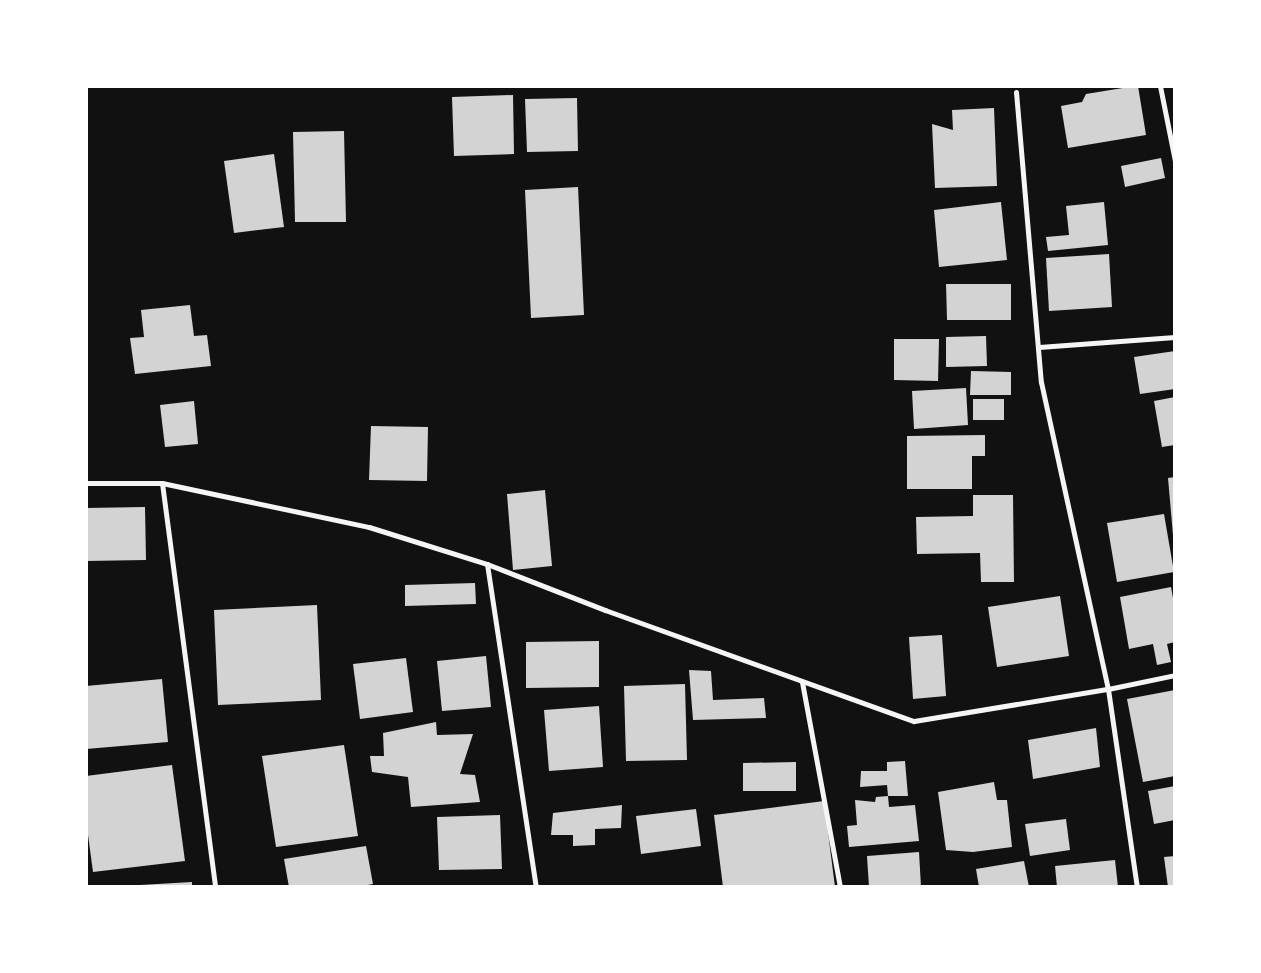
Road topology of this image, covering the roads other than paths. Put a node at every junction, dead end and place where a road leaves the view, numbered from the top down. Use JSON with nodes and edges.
{"nodes":[{"id":1,"x":1160,"y":86,"type":"edge"},
{"id":2,"x":1016,"y":92,"type":"dead end"},
{"id":3,"x":1175,"y":161,"type":"edge"},
{"id":4,"x":1175,"y":337,"type":"edge"},
{"id":5,"x":1039,"y":347,"type":"junction"},
{"id":6,"x":86,"y":483,"type":"edge"},
{"id":7,"x":162,"y":483,"type":"junction"},
{"id":8,"x":487,"y":564,"type":"junction"},
{"id":9,"x":1175,"y":675,"type":"edge"},
{"id":10,"x":802,"y":682,"type":"junction"},
{"id":11,"x":1108,"y":688,"type":"junction"},
{"id":12,"x":215,"y":887,"type":"edge"},
{"id":13,"x":536,"y":887,"type":"edge"},
{"id":14,"x":840,"y":887,"type":"edge"},
{"id":15,"x":1138,"y":887,"type":"edge"}],
"edges":[{"from":1,"to":3,"type":"street"},
{"from":2,"to":5,"type":"street"},
{"from":4,"to":5,"type":"street"},
{"from":5,"to":11,"type":"street"},
{"from":6,"to":7,"type":"street"},
{"from":7,"to":8,"type":"street"},
{"from":7,"to":12,"type":"street"},
{"from":8,"to":10,"type":"street"},
{"from":8,"to":13,"type":"street"},
{"from":9,"to":11,"type":"street"},
{"from":10,"to":11,"type":"street"},
{"from":10,"to":14,"type":"street"},
{"from":11,"to":15,"type":"street"}]}
